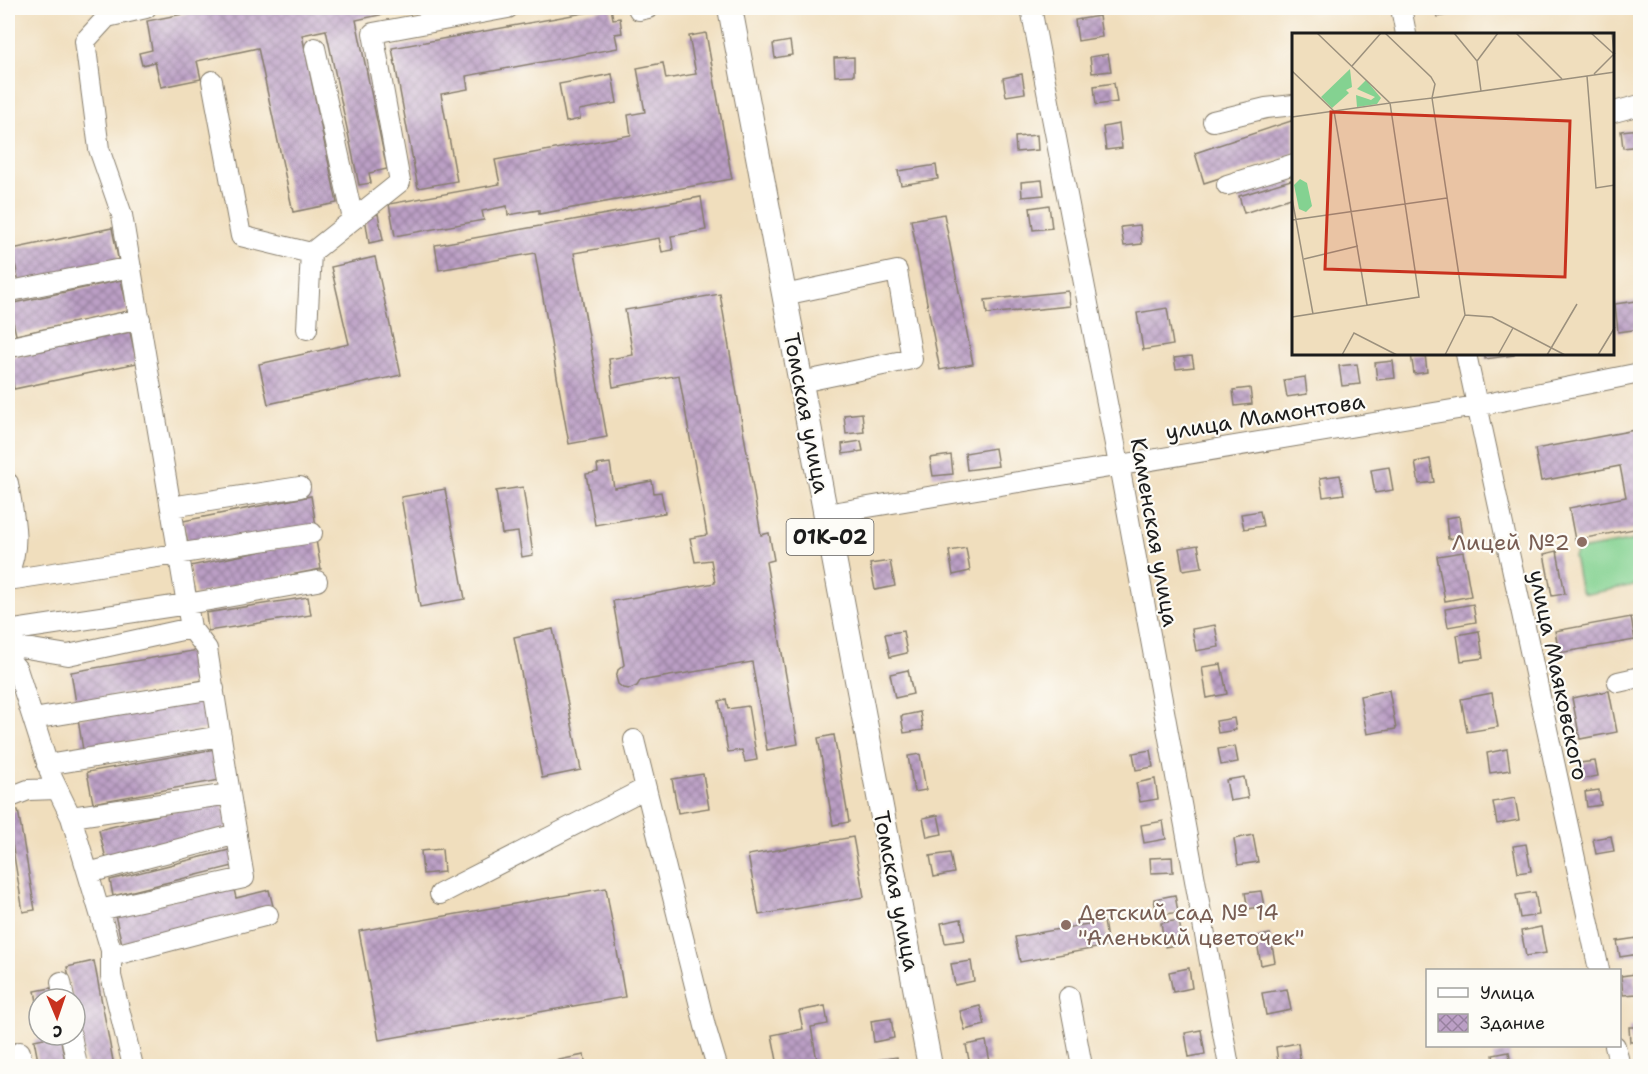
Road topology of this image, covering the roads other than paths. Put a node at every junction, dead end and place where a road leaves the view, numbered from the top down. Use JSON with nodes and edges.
{"nodes":[{"id":1,"x":146,"y":8,"type":"edge"},
{"id":2,"x":508,"y":8,"type":"edge"},
{"id":3,"x":638,"y":8,"type":"edge"},
{"id":4,"x":648,"y":8,"type":"edge"},
{"id":5,"x":730,"y":8,"type":"edge"},
{"id":6,"x":1031,"y":8,"type":"edge"},
{"id":7,"x":1401,"y":8,"type":"edge"},
{"id":8,"x":1406,"y":33,"type":"edge"},
{"id":9,"x":315,"y":48,"type":"dead end"},
{"id":10,"x":212,"y":81,"type":"dead end"},
{"id":11,"x":1292,"y":105,"type":"edge"},
{"id":12,"x":1641,"y":105,"type":"edge"},
{"id":13,"x":1615,"y":112,"type":"edge"},
{"id":14,"x":1213,"y":121,"type":"dead end"},
{"id":15,"x":1292,"y":165,"type":"edge"},
{"id":16,"x":1227,"y":186,"type":"dead end"},
{"id":17,"x":353,"y":219,"type":"junction"},
{"id":18,"x":311,"y":253,"type":"junction"},
{"id":19,"x":131,"y":267,"type":"junction"},
{"id":20,"x":16,"y":290,"type":"dead end"},
{"id":21,"x":784,"y":295,"type":"junction"},
{"id":22,"x":140,"y":319,"type":"junction"},
{"id":23,"x":307,"y":329,"type":"dead end"},
{"id":24,"x":16,"y":346,"type":"dead end"},
{"id":25,"x":1466,"y":356,"type":"edge"},
{"id":26,"x":1641,"y":374,"type":"edge"},
{"id":27,"x":801,"y":382,"type":"junction"},
{"id":28,"x":1476,"y":406,"type":"junction"},
{"id":29,"x":1119,"y":465,"type":"junction"},
{"id":30,"x":8,"y":483,"type":"edge"},
{"id":31,"x":300,"y":487,"type":"dead end"},
{"id":32,"x":171,"y":507,"type":"junction"},
{"id":33,"x":826,"y":514,"type":"junction"},
{"id":34,"x":312,"y":533,"type":"dead end"},
{"id":35,"x":179,"y":552,"type":"junction"},
{"id":36,"x":8,"y":573,"type":"edge"},
{"id":37,"x":8,"y":580,"type":"edge"},
{"id":38,"x":317,"y":581,"type":"dead end"},
{"id":39,"x":187,"y":604,"type":"junction"},
{"id":40,"x":191,"y":628,"type":"junction"},
{"id":41,"x":8,"y":631,"type":"edge"},
{"id":42,"x":8,"y":645,"type":"edge"},
{"id":43,"x":8,"y":658,"type":"edge"},
{"id":44,"x":1641,"y":677,"type":"edge"},
{"id":45,"x":1618,"y":682,"type":"dead end"},
{"id":46,"x":214,"y":688,"type":"junction"},
{"id":47,"x":33,"y":718,"type":"junction"},
{"id":48,"x":221,"y":736,"type":"junction"},
{"id":49,"x":634,"y":740,"type":"dead end"},
{"id":50,"x":47,"y":765,"type":"junction"},
{"id":51,"x":646,"y":788,"type":"junction"},
{"id":52,"x":57,"y":789,"type":"junction"},
{"id":53,"x":230,"y":794,"type":"junction"},
{"id":54,"x":8,"y":798,"type":"edge"},
{"id":55,"x":70,"y":817,"type":"junction"},
{"id":56,"x":237,"y":834,"type":"junction"},
{"id":57,"x":88,"y":873,"type":"junction"},
{"id":58,"x":440,"y":894,"type":"dead end"},
{"id":59,"x":99,"y":910,"type":"junction"},
{"id":60,"x":268,"y":915,"type":"dead end"},
{"id":61,"x":111,"y":956,"type":"junction"},
{"id":62,"x":1599,"y":969,"type":"edge"},
{"id":63,"x":1069,"y":997,"type":"dead end"},
{"id":64,"x":73,"y":1047,"type":"edge"},
{"id":65,"x":1615,"y":1047,"type":"edge"},
{"id":66,"x":77,"y":1066,"type":"edge"},
{"id":67,"x":133,"y":1066,"type":"edge"},
{"id":68,"x":717,"y":1066,"type":"edge"},
{"id":69,"x":930,"y":1066,"type":"edge"},
{"id":70,"x":1082,"y":1066,"type":"edge"},
{"id":71,"x":1229,"y":1066,"type":"edge"},
{"id":72,"x":1620,"y":1066,"type":"edge"}],
"edges":[{"from":1,"to":19,"type":"street"},
{"from":2,"to":17,"type":"street"},
{"from":3,"to":4,"type":"street"},
{"from":5,"to":21,"type":"main road","name":"Томская улица","number":"01К-02"},
{"from":6,"to":29,"type":"street","name":"Каменская улица"},
{"from":7,"to":8,"type":"street"},
{"from":9,"to":17,"type":"street"},
{"from":10,"to":18,"type":"street"},
{"from":11,"to":14,"type":"street"},
{"from":12,"to":13,"type":"street"},
{"from":15,"to":16,"type":"street"},
{"from":17,"to":18,"type":"street"},
{"from":18,"to":23,"type":"street"},
{"from":19,"to":20,"type":"street"},
{"from":19,"to":22,"type":"street"},
{"from":21,"to":27,"type":"main road","name":"Томская улица","number":"01К-02"},
{"from":21,"to":27,"type":"street"},
{"from":22,"to":24,"type":"street"},
{"from":22,"to":32,"type":"street"},
{"from":25,"to":28,"type":"street","name":"улица Маяковского"},
{"from":26,"to":28,"type":"street","name":"улица Мамонтова"},
{"from":27,"to":33,"type":"main road","name":"Томская улица","number":"01К-02"},
{"from":28,"to":29,"type":"street","name":"улица Мамонтова"},
{"from":28,"to":62,"type":"street","name":"улица Маяковского"},
{"from":29,"to":33,"type":"street","name":"улица Мамонтова"},
{"from":29,"to":71,"type":"street","name":"Каменская улица"},
{"from":30,"to":36,"type":"street"},
{"from":31,"to":32,"type":"street"},
{"from":32,"to":35,"type":"street"},
{"from":33,"to":69,"type":"main road","name":"Томская улица","number":"01К-02"},
{"from":34,"to":35,"type":"street"},
{"from":35,"to":37,"type":"street"},
{"from":35,"to":39,"type":"street"},
{"from":38,"to":39,"type":"street"},
{"from":39,"to":40,"type":"street"},
{"from":39,"to":41,"type":"street"},
{"from":40,"to":42,"type":"street"},
{"from":40,"to":46,"type":"street"},
{"from":43,"to":47,"type":"street"},
{"from":44,"to":45,"type":"street"},
{"from":46,"to":47,"type":"street"},
{"from":46,"to":48,"type":"street"},
{"from":47,"to":50,"type":"street"},
{"from":48,"to":50,"type":"street"},
{"from":48,"to":53,"type":"street"},
{"from":49,"to":51,"type":"street"},
{"from":50,"to":52,"type":"street"},
{"from":51,"to":58,"type":"street"},
{"from":51,"to":68,"type":"street"},
{"from":52,"to":54,"type":"street"},
{"from":52,"to":55,"type":"street"},
{"from":53,"to":55,"type":"street"},
{"from":53,"to":56,"type":"street"},
{"from":55,"to":57,"type":"street"},
{"from":56,"to":57,"type":"street"},
{"from":56,"to":59,"type":"street"},
{"from":57,"to":59,"type":"street"},
{"from":59,"to":61,"type":"street"},
{"from":60,"to":61,"type":"street"},
{"from":61,"to":67,"type":"street"},
{"from":63,"to":70,"type":"street"},
{"from":64,"to":66,"type":"street"},
{"from":65,"to":72,"type":"street"}]}
